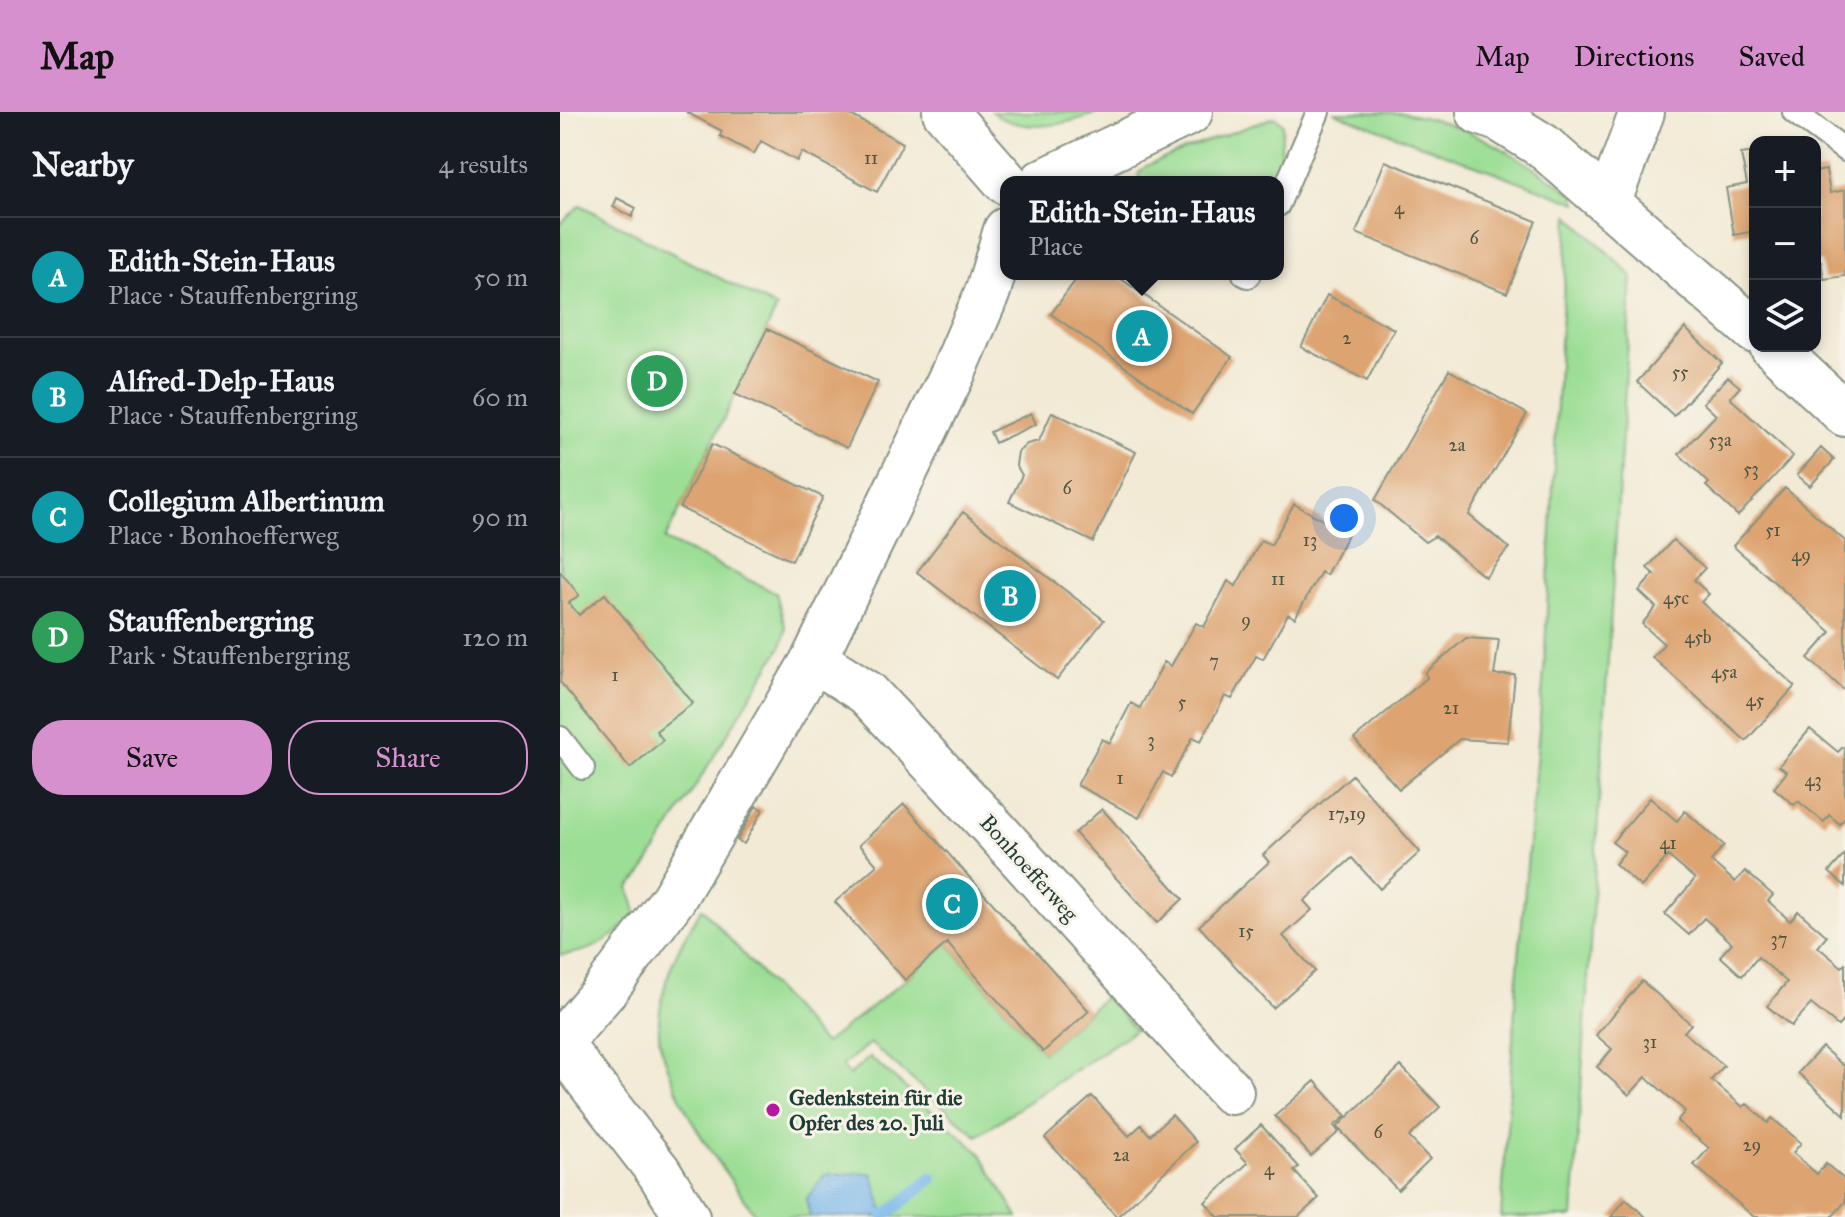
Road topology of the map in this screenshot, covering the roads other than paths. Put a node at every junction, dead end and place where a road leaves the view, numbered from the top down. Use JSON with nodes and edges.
{"nodes":[{"id":1,"x":945,"y":112,"type":"edge"},
{"id":2,"x":1190,"y":112,"type":"edge"},
{"id":3,"x":1318,"y":112,"type":"edge"},
{"id":4,"x":1479,"y":112,"type":"edge"},
{"id":5,"x":1642,"y":112,"type":"edge"},
{"id":6,"x":1794,"y":112,"type":"edge"},
{"id":7,"x":1845,"y":150,"type":"edge"},
{"id":8,"x":1095,"y":172,"type":"edge"},
{"id":9,"x":1001,"y":176,"type":"edge"},
{"id":10,"x":1074,"y":176,"type":"edge"},
{"id":11,"x":1284,"y":191,"type":"edge"},
{"id":12,"x":1609,"y":201,"type":"junction"},
{"id":13,"x":1000,"y":250,"type":"edge"},
{"id":14,"x":1749,"y":326,"type":"edge"},
{"id":15,"x":1778,"y":352,"type":"edge"},
{"id":16,"x":1845,"y":414,"type":"edge"},
{"id":17,"x":814,"y":659,"type":"junction"},
{"id":18,"x":560,"y":738,"type":"edge"},
{"id":19,"x":583,"y":768,"type":"dead end"},
{"id":20,"x":560,"y":1044,"type":"edge"},
{"id":21,"x":1231,"y":1092,"type":"dead end"},
{"id":22,"x":687,"y":1217,"type":"edge"}],
"edges":[{"from":1,"to":9,"type":"street"},
{"from":2,"to":8,"type":"street"},
{"from":3,"to":11,"type":"lane"},
{"from":4,"to":12,"type":"street"},
{"from":5,"to":12,"type":"street"},
{"from":6,"to":7,"type":"lane"},
{"from":8,"to":10,"type":"street"},
{"from":12,"to":14,"type":"street"},
{"from":13,"to":17,"type":"street"},
{"from":15,"to":16,"type":"street"},
{"from":17,"to":20,"type":"street"},
{"from":17,"to":21,"type":"street","name":"Bonhoefferweg"},
{"from":18,"to":19,"type":"lane"},
{"from":20,"to":22,"type":"street"}]}
